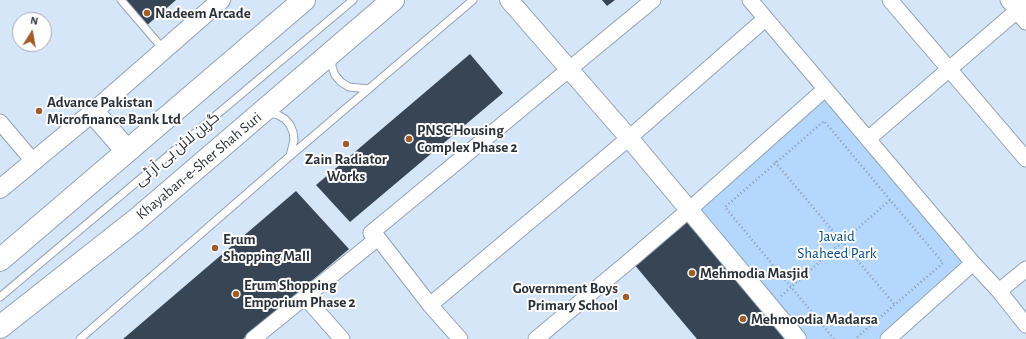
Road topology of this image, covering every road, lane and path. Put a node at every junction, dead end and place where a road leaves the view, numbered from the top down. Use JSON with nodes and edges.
{"nodes":[{"id":1,"x":121,"y":0,"type":"edge"},
{"id":2,"x":221,"y":0,"type":"edge"},
{"id":3,"x":304,"y":0,"type":"edge"},
{"id":4,"x":353,"y":0,"type":"edge"},
{"id":5,"x":393,"y":0,"type":"edge"},
{"id":6,"x":473,"y":0,"type":"edge"},
{"id":7,"x":509,"y":0,"type":"edge"},
{"id":8,"x":653,"y":0,"type":"edge"},
{"id":9,"x":750,"y":0,"type":"edge"},
{"id":10,"x":890,"y":0,"type":"edge"},
{"id":11,"x":1019,"y":9,"type":"edge"},
{"id":12,"x":765,"y":19,"type":"junction"},
{"id":13,"x":164,"y":50,"type":"junction"},
{"id":14,"x":335,"y":50,"type":"junction"},
{"id":15,"x":570,"y":69,"type":"junction"},
{"id":16,"x":949,"y":70,"type":"junction"},
{"id":17,"x":369,"y":89,"type":"junction"},
{"id":18,"x":825,"y":89,"type":"junction"},
{"id":19,"x":93,"y":112,"type":"junction"},
{"id":20,"x":255,"y":118,"type":"junction"},
{"id":21,"x":0,"y":122,"type":"edge"},
{"id":22,"x":630,"y":138,"type":"junction"},
{"id":23,"x":868,"y":139,"type":"junction"},
{"id":24,"x":127,"y":151,"type":"junction"},
{"id":25,"x":290,"y":156,"type":"junction"},
{"id":26,"x":1026,"y":160,"type":"edge"},
{"id":27,"x":33,"y":161,"type":"junction"},
{"id":28,"x":775,"y":162,"type":"junction"},
{"id":29,"x":0,"y":189,"type":"edge"},
{"id":30,"x":890,"y":200,"type":"junction"},
{"id":31,"x":690,"y":209,"type":"junction"},
{"id":32,"x":378,"y":238,"type":"junction"},
{"id":33,"x":843,"y":242,"type":"junction"},
{"id":34,"x":0,"y":260,"type":"edge"},
{"id":35,"x":973,"y":263,"type":"junction"},
{"id":36,"x":1026,"y":269,"type":"edge"},
{"id":37,"x":791,"y":287,"type":"junction"},
{"id":38,"x":999,"y":292,"type":"junction"},
{"id":39,"x":0,"y":297,"type":"edge"},
{"id":40,"x":305,"y":297,"type":"junction"},
{"id":41,"x":430,"y":305,"type":"junction"},
{"id":42,"x":895,"y":305,"type":"junction"},
{"id":43,"x":1026,"y":325,"type":"edge"},
{"id":44,"x":0,"y":327,"type":"edge"},
{"id":45,"x":80,"y":339,"type":"edge"},
{"id":46,"x":253,"y":339,"type":"edge"},
{"id":47,"x":342,"y":339,"type":"edge"},
{"id":48,"x":460,"y":339,"type":"edge"},
{"id":49,"x":536,"y":339,"type":"edge"},
{"id":50,"x":797,"y":339,"type":"edge"},
{"id":51,"x":834,"y":339,"type":"edge"},
{"id":52,"x":855,"y":339,"type":"edge"},
{"id":53,"x":888,"y":339,"type":"edge"}],
"edges":[{"from":1,"to":13,"type":"lane"},
{"from":2,"to":13,"type":"street"},
{"from":3,"to":24,"type":"main road"},
{"from":4,"to":39,"type":"lane","name":"گرین لائن بی آر ٹی"},
{"from":5,"to":14,"type":"main road","name":"Khayaban-e-Sher Shah Suri"},
{"from":6,"to":17,"type":"lane"},
{"from":7,"to":15,"type":"street"},
{"from":8,"to":15,"type":"street"},
{"from":9,"to":12,"type":"street"},
{"from":10,"to":16,"type":"street"},
{"from":11,"to":16,"type":"street"},
{"from":12,"to":18,"type":"street"},
{"from":12,"to":22,"type":"street"},
{"from":13,"to":19,"type":"street"},
{"from":14,"to":17,"type":"lane"},
{"from":14,"to":20,"type":"main road","name":"Khayaban-e-Sher Shah Suri"},
{"from":15,"to":22,"type":"street"},
{"from":15,"to":32,"type":"street"},
{"from":16,"to":23,"type":"street"},
{"from":16,"to":26,"type":"street"},
{"from":17,"to":25,"type":"lane"},
{"from":18,"to":23,"type":"street"},
{"from":18,"to":31,"type":"street"},
{"from":19,"to":24,"type":"main road"},
{"from":19,"to":27,"type":"street"},
{"from":20,"to":25,"type":"lane"},
{"from":20,"to":44,"type":"main road","name":"Khayaban-e-Sher Shah Suri"},
{"from":21,"to":27,"type":"street"},
{"from":22,"to":31,"type":"street"},
{"from":22,"to":41,"type":"street"},
{"from":23,"to":35,"type":"street"},
{"from":24,"to":34,"type":"main road"},
{"from":25,"to":45,"type":"lane"},
{"from":27,"to":29,"type":"street"},
{"from":28,"to":30,"type":"path"},
{"from":28,"to":33,"type":"path"},
{"from":28,"to":37,"type":"path"},
{"from":30,"to":33,"type":"path"},
{"from":30,"to":42,"type":"path"},
{"from":31,"to":49,"type":"street"},
{"from":31,"to":50,"type":"street"},
{"from":32,"to":40,"type":"street"},
{"from":32,"to":41,"type":"street"},
{"from":33,"to":37,"type":"path"},
{"from":33,"to":42,"type":"path"},
{"from":35,"to":38,"type":"street"},
{"from":35,"to":53,"type":"street"},
{"from":36,"to":38,"type":"street"},
{"from":37,"to":51,"type":"path"},
{"from":38,"to":43,"type":"street"},
{"from":40,"to":46,"type":"street"},
{"from":40,"to":47,"type":"street"},
{"from":41,"to":48,"type":"street"},
{"from":42,"to":52,"type":"path"}]}
